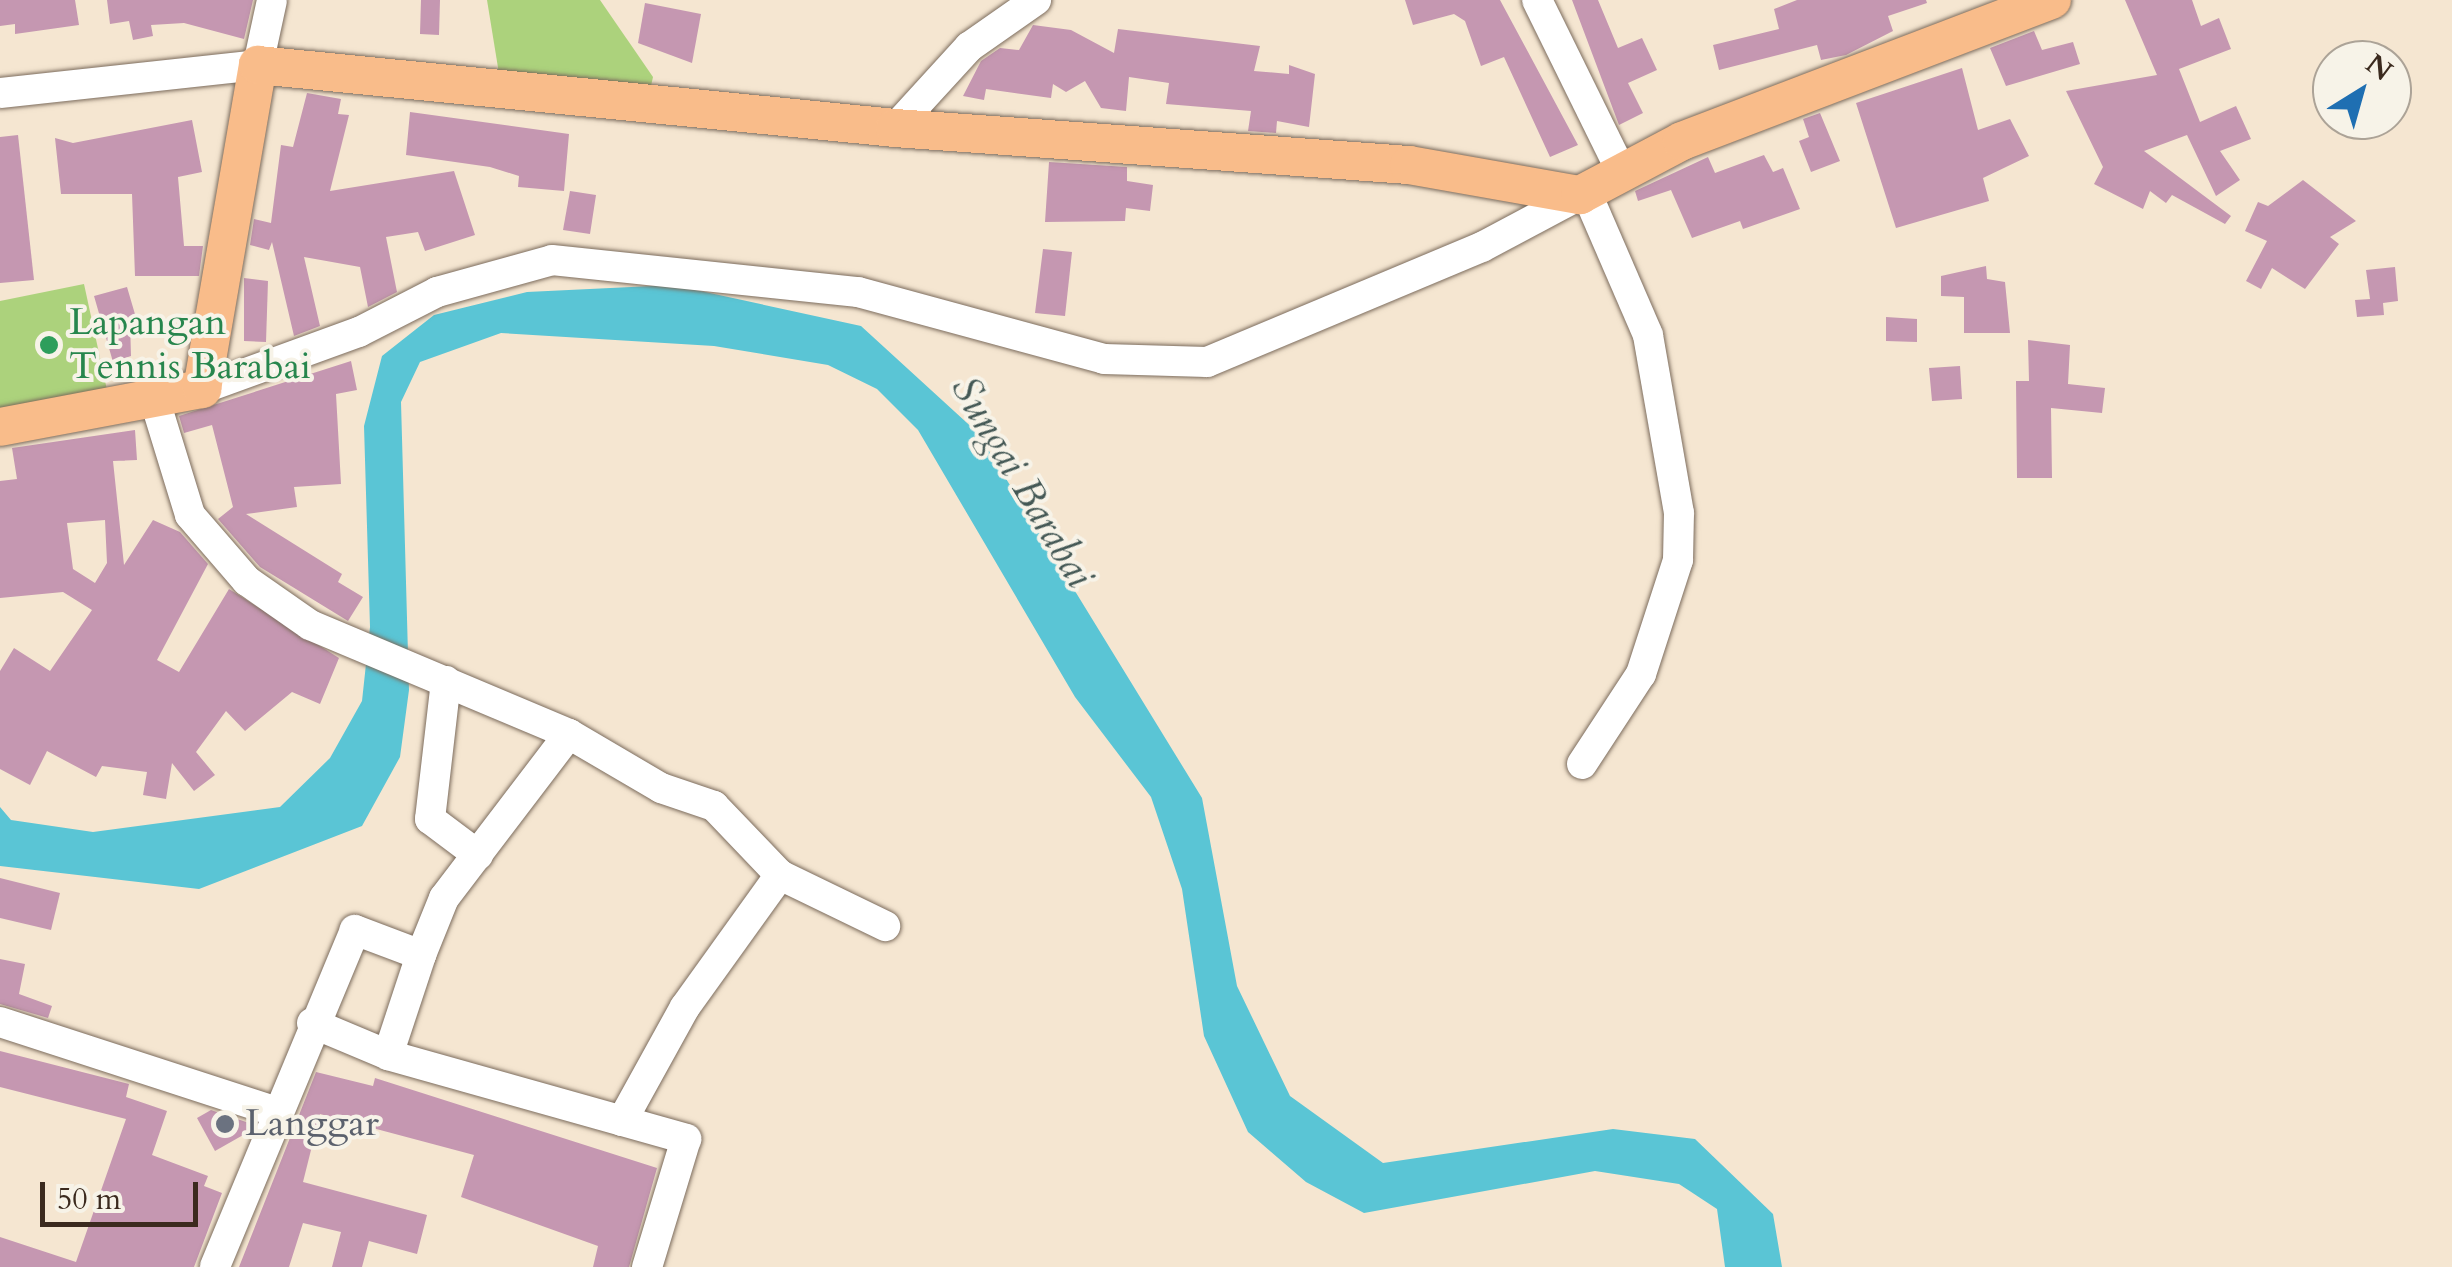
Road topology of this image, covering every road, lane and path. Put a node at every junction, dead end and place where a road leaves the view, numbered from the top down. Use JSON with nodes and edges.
{"nodes":[{"id":1,"x":272,"y":0,"type":"edge"},
{"id":2,"x":1036,"y":0,"type":"edge"},
{"id":3,"x":1537,"y":0,"type":"edge"},
{"id":4,"x":2052,"y":0,"type":"edge"},
{"id":5,"x":258,"y":65,"type":"junction"},
{"id":6,"x":0,"y":94,"type":"edge"},
{"id":7,"x":895,"y":128,"type":"junction"},
{"id":8,"x":1622,"y":172,"type":"junction"},
{"id":9,"x":1583,"y":194,"type":"junction"},
{"id":10,"x":202,"y":389,"type":"junction"},
{"id":11,"x":155,"y":401,"type":"junction"},
{"id":12,"x":0,"y":427,"type":"edge"},
{"id":13,"x":446,"y":682,"type":"junction"},
{"id":14,"x":568,"y":734,"type":"junction"},
{"id":15,"x":1582,"y":764,"type":"dead end"},
{"id":16,"x":478,"y":854,"type":"junction"},
{"id":17,"x":780,"y":875,"type":"junction"},
{"id":18,"x":885,"y":926,"type":"dead end"},
{"id":19,"x":420,"y":955,"type":"junction"},
{"id":20,"x":0,"y":1022,"type":"edge"},
{"id":21,"x":310,"y":1027,"type":"junction"},
{"id":22,"x":388,"y":1054,"type":"junction"},
{"id":23,"x":274,"y":1111,"type":"junction"},
{"id":24,"x":622,"y":1121,"type":"junction"},
{"id":25,"x":215,"y":1267,"type":"edge"},
{"id":26,"x":647,"y":1267,"type":"edge"}],
"edges":[{"from":1,"to":5,"type":"street"},
{"from":2,"to":7,"type":"street"},
{"from":3,"to":8,"type":"street"},
{"from":4,"to":8,"type":"main road"},
{"from":5,"to":6,"type":"street"},
{"from":5,"to":7,"type":"main road"},
{"from":5,"to":10,"type":"main road"},
{"from":7,"to":9,"type":"main road"},
{"from":8,"to":9,"type":"main road"},
{"from":9,"to":10,"type":"street"},
{"from":9,"to":15,"type":"street"},
{"from":10,"to":11,"type":"main road"},
{"from":11,"to":12,"type":"main road"},
{"from":11,"to":13,"type":"street"},
{"from":13,"to":14,"type":"street"},
{"from":13,"to":16,"type":"street"},
{"from":14,"to":16,"type":"street"},
{"from":14,"to":17,"type":"street"},
{"from":16,"to":19,"type":"street"},
{"from":17,"to":18,"type":"street"},
{"from":17,"to":24,"type":"street"},
{"from":19,"to":21,"type":"street"},
{"from":19,"to":22,"type":"street"},
{"from":20,"to":23,"type":"street"},
{"from":21,"to":22,"type":"street"},
{"from":21,"to":23,"type":"street"},
{"from":22,"to":24,"type":"street"},
{"from":23,"to":25,"type":"street"},
{"from":24,"to":26,"type":"street"}]}
